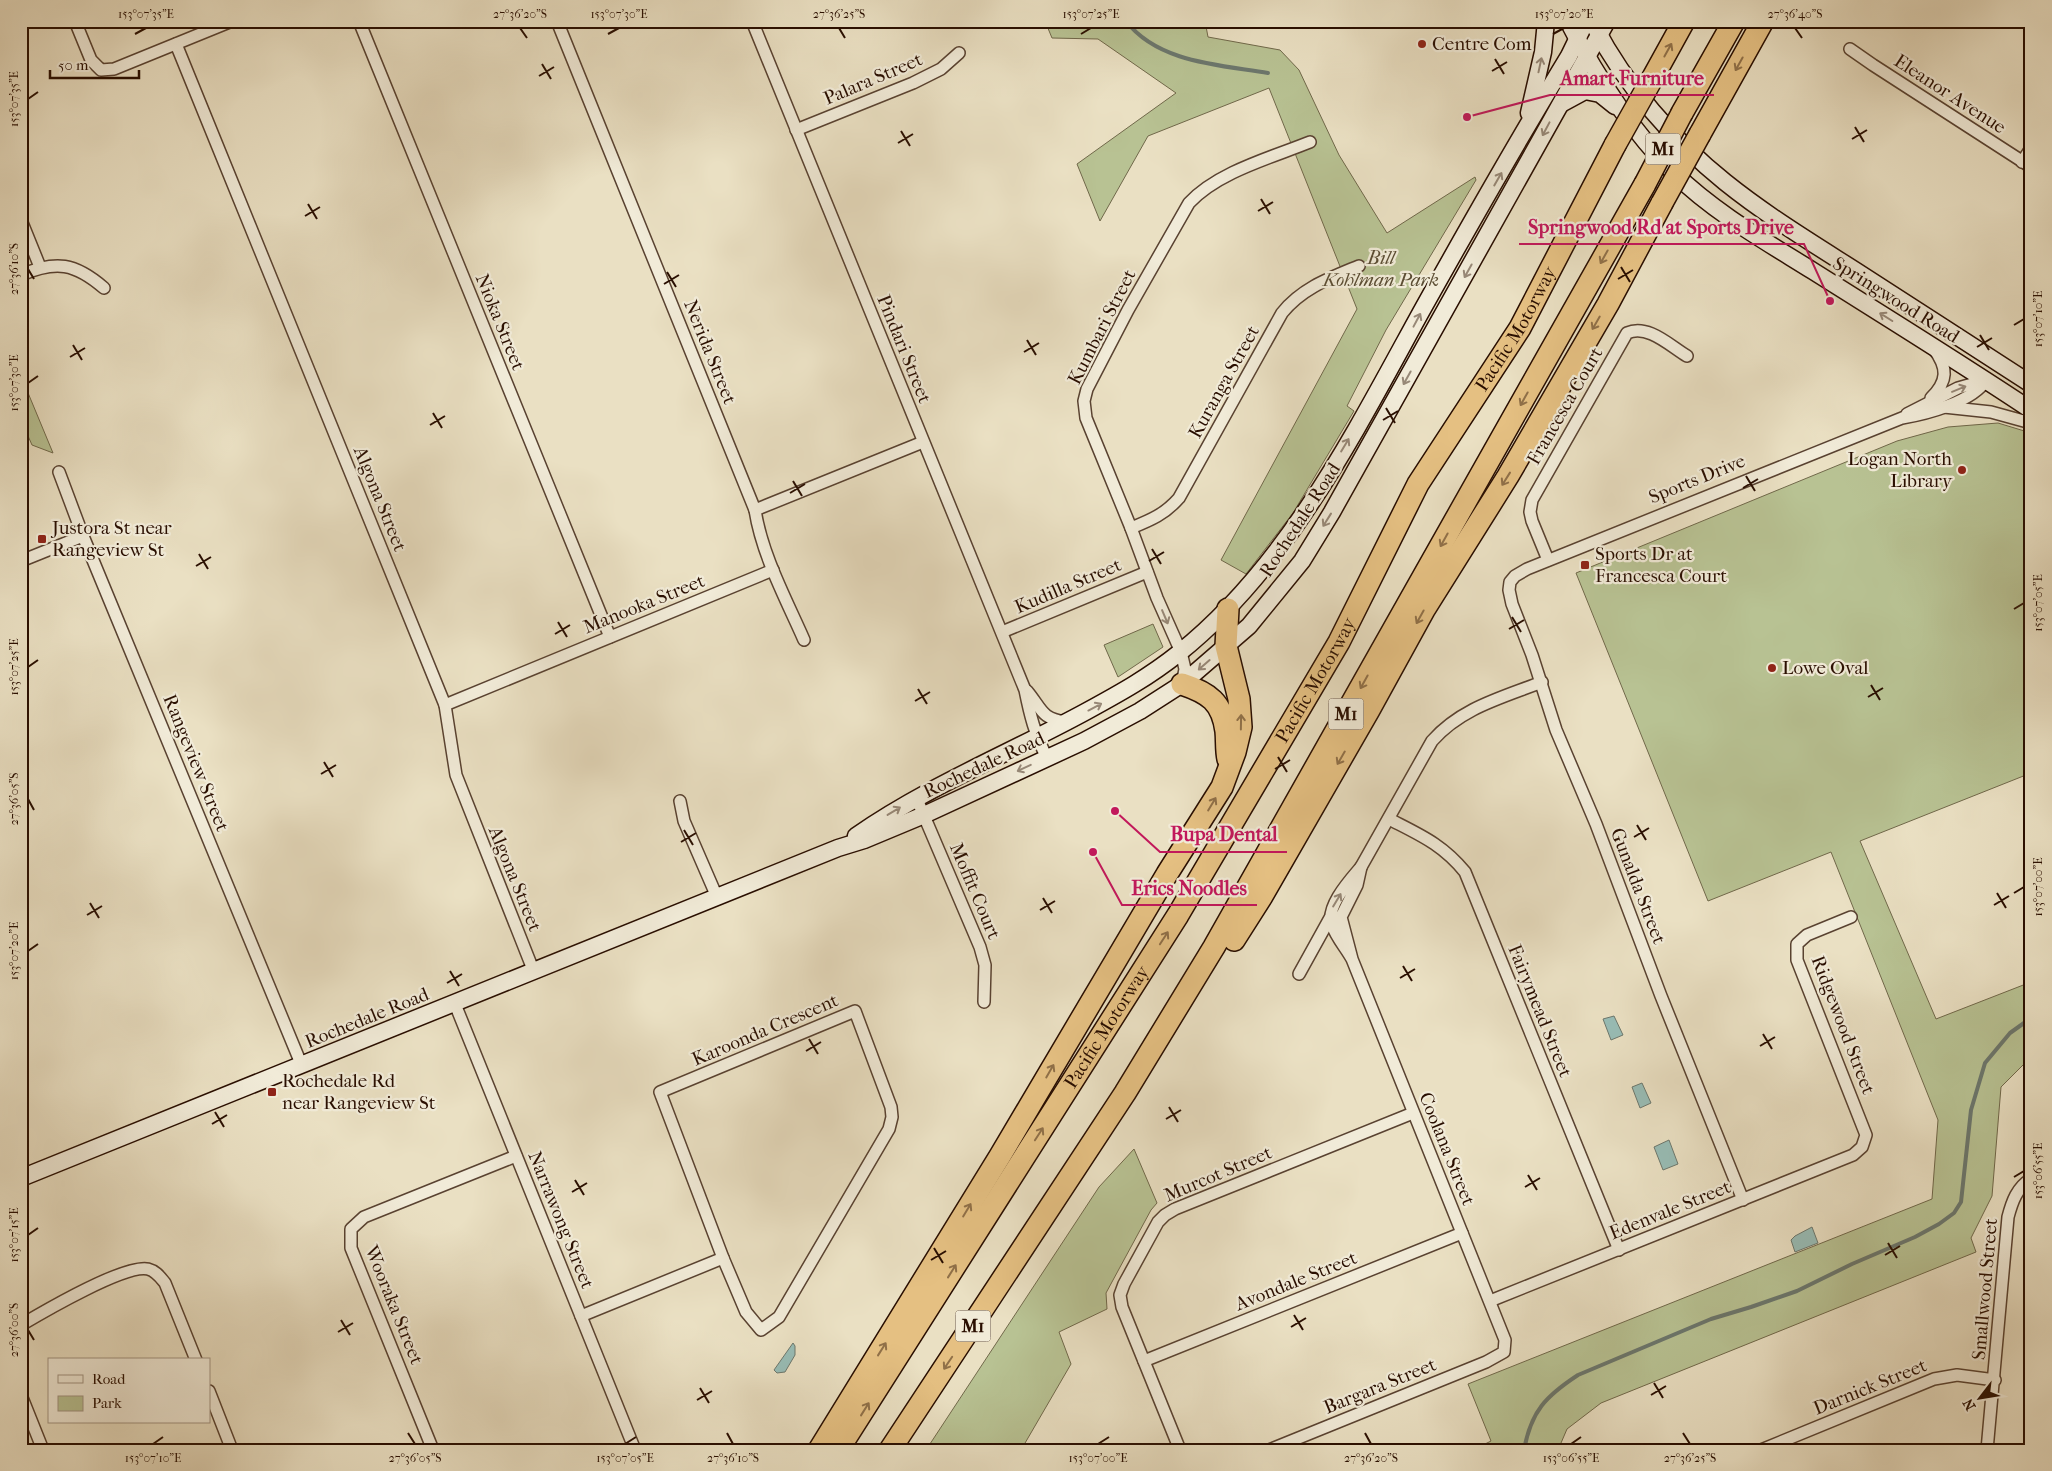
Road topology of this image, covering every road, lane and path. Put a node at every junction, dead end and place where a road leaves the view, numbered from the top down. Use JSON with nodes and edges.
{"nodes":[{"id":1,"x":75,"y":21,"type":"edge"},
{"id":2,"x":232,"y":21,"type":"edge"},
{"id":3,"x":359,"y":21,"type":"edge"},
{"id":4,"x":557,"y":21,"type":"edge"},
{"id":5,"x":752,"y":21,"type":"edge"},
{"id":6,"x":1546,"y":21,"type":"edge"},
{"id":7,"x":1568,"y":21,"type":"edge"},
{"id":8,"x":1586,"y":21,"type":"edge"},
{"id":9,"x":1684,"y":21,"type":"edge"},
{"id":10,"x":1734,"y":21,"type":"edge"},
{"id":11,"x":1762,"y":21,"type":"edge"},
{"id":12,"x":1599,"y":26,"type":"edge"},
{"id":13,"x":1578,"y":39,"type":"junction"},
{"id":14,"x":176,"y":44,"type":"junction"},
{"id":15,"x":1850,"y":49,"type":"dead end"},
{"id":16,"x":959,"y":53,"type":"dead end"},
{"id":17,"x":1588,"y":56,"type":"junction"},
{"id":18,"x":1559,"y":104,"type":"junction"},
{"id":19,"x":1632,"y":125,"type":"junction"},
{"id":20,"x":796,"y":130,"type":"junction"},
{"id":21,"x":1526,"y":130,"type":"junction"},
{"id":22,"x":1310,"y":142,"type":"dead end"},
{"id":23,"x":2031,"y":148,"type":"edge"},
{"id":24,"x":2026,"y":164,"type":"edge"},
{"id":25,"x":21,"y":220,"type":"edge"},
{"id":26,"x":1359,"y":266,"type":"dead end"},
{"id":27,"x":40,"y":267,"type":"junction"},
{"id":28,"x":21,"y":275,"type":"edge"},
{"id":29,"x":104,"y":288,"type":"dead end"},
{"id":30,"x":1927,"y":343,"type":"junction"},
{"id":31,"x":1687,"y":356,"type":"dead end"},
{"id":32,"x":1998,"y":362,"type":"junction"},
{"id":33,"x":1986,"y":380,"type":"junction"},
{"id":34,"x":2031,"y":384,"type":"edge"},
{"id":35,"x":1922,"y":405,"type":"junction"},
{"id":36,"x":1941,"y":408,"type":"junction"},
{"id":37,"x":2031,"y":410,"type":"edge"},
{"id":38,"x":1902,"y":418,"type":"junction"},
{"id":39,"x":2031,"y":424,"type":"edge"},
{"id":40,"x":923,"y":442,"type":"junction"},
{"id":41,"x":60,"y":472,"type":"dead end"},
{"id":42,"x":755,"y":510,"type":"junction"},
{"id":43,"x":1131,"y":528,"type":"junction"},
{"id":44,"x":83,"y":536,"type":"junction"},
{"id":45,"x":1548,"y":560,"type":"junction"},
{"id":46,"x":21,"y":561,"type":"edge"},
{"id":47,"x":773,"y":570,"type":"junction"},
{"id":48,"x":1146,"y":572,"type":"junction"},
{"id":49,"x":1510,"y":582,"type":"joint"},
{"id":50,"x":1228,"y":609,"type":"junction"},
{"id":51,"x":1002,"y":632,"type":"junction"},
{"id":52,"x":610,"y":637,"type":"junction"},
{"id":53,"x":804,"y":640,"type":"dead end"},
{"id":54,"x":1226,"y":646,"type":"junction"},
{"id":55,"x":1181,"y":652,"type":"junction"},
{"id":56,"x":1542,"y":682,"type":"junction"},
{"id":57,"x":1182,"y":684,"type":"junction"},
{"id":58,"x":1025,"y":690,"type":"junction"},
{"id":59,"x":445,"y":705,"type":"junction"},
{"id":60,"x":1067,"y":722,"type":"junction"},
{"id":61,"x":1036,"y":738,"type":"junction"},
{"id":62,"x":1047,"y":758,"type":"junction"},
{"id":63,"x":1230,"y":769,"type":"junction"},
{"id":64,"x":916,"y":797,"type":"junction"},
{"id":65,"x":680,"y":801,"type":"dead end"},
{"id":66,"x":924,"y":815,"type":"junction"},
{"id":67,"x":1389,"y":819,"type":"junction"},
{"id":68,"x":838,"y":848,"type":"junction"},
{"id":69,"x":717,"y":897,"type":"junction"},
{"id":70,"x":1851,"y":917,"type":"dead end"},
{"id":71,"x":1336,"y":919,"type":"junction"},
{"id":72,"x":1340,"y":940,"type":"junction"},
{"id":73,"x":1315,"y":945,"type":"junction"},
{"id":74,"x":1352,"y":959,"type":"junction"},
{"id":75,"x":534,"y":972,"type":"junction"},
{"id":76,"x":1299,"y":974,"type":"dead end"},
{"id":77,"x":984,"y":1002,"type":"dead end"},
{"id":78,"x":455,"y":1004,"type":"junction"},
{"id":79,"x":302,"y":1066,"type":"junction"},
{"id":80,"x":1413,"y":1113,"type":"junction"},
{"id":81,"x":1862,"y":1148,"type":"joint"},
{"id":82,"x":516,"y":1156,"type":"junction"},
{"id":83,"x":21,"y":1178,"type":"edge"},
{"id":84,"x":2031,"y":1179,"type":"edge"},
{"id":85,"x":1743,"y":1200,"type":"junction"},
{"id":86,"x":1462,"y":1233,"type":"junction"},
{"id":87,"x":1033,"y":1235,"type":"junction"},
{"id":88,"x":1619,"y":1250,"type":"junction"},
{"id":89,"x":723,"y":1258,"type":"junction"},
{"id":90,"x":1490,"y":1301,"type":"junction"},
{"id":91,"x":582,"y":1316,"type":"junction"},
{"id":92,"x":21,"y":1325,"type":"edge"},
{"id":93,"x":1504,"y":1352,"type":"joint"},
{"id":94,"x":195,"y":1358,"type":"edge"},
{"id":95,"x":1144,"y":1361,"type":"junction"},
{"id":96,"x":1995,"y":1380,"type":"junction"},
{"id":97,"x":210,"y":1394,"type":"edge"},
{"id":98,"x":21,"y":1395,"type":"edge"},
{"id":99,"x":43,"y":1450,"type":"edge"},
{"id":100,"x":232,"y":1450,"type":"edge"},
{"id":101,"x":433,"y":1450,"type":"edge"},
{"id":102,"x":635,"y":1450,"type":"edge"},
{"id":103,"x":820,"y":1450,"type":"edge"},
{"id":104,"x":838,"y":1450,"type":"edge"},
{"id":105,"x":890,"y":1450,"type":"edge"},
{"id":106,"x":1180,"y":1450,"type":"edge"},
{"id":107,"x":1269,"y":1450,"type":"edge"},
{"id":108,"x":1761,"y":1450,"type":"edge"},
{"id":109,"x":1987,"y":1450,"type":"edge"}],
"edges":[{"from":1,"to":14,"type":"street"},
{"from":2,"to":14,"type":"street"},
{"from":3,"to":52,"type":"street","name":"Nioka Street"},
{"from":4,"to":42,"type":"street","name":"Nerida Street"},
{"from":5,"to":20,"type":"street","name":"Pindari Street"},
{"from":21,"to":6,"type":"main road","one_way":true},
{"from":7,"to":13,"type":"main road","name":"Springwood Road"},
{"from":8,"to":13,"type":"main road","name":"Rochedale Road"},
{"from":104,"to":9,"type":"highway","name":"Pacific Motorway","number":"M1","one_way":true,"bridge":true},
{"from":10,"to":87,"type":"highway","number":"M1","one_way":true,"bridge":true},
{"from":11,"to":87,"type":"highway","one_way":true,"bridge":true},
{"from":12,"to":17,"type":"main road","name":"Rochedale Road"},
{"from":12,"to":32,"type":"main road","name":"Springwood Road"},
{"from":13,"to":17,"type":"main road","name":"Springwood Road"},
{"from":13,"to":21,"type":"main road","name":"Rochedale Road"},
{"from":14,"to":59,"type":"street","name":"Algona Street"},
{"from":15,"to":24,"type":"street","name":"Eleanor Avenue"},
{"from":16,"to":20,"type":"street","name":"Palara Street"},
{"from":17,"to":18,"type":"main road","name":"Rochedale Road"},
{"from":17,"to":19,"type":"main road","name":"Springwood Road"},
{"from":18,"to":19,"type":"main road"},
{"from":18,"to":54,"type":"main road","name":"Rochedale Road","one_way":true},
{"from":30,"to":19,"type":"main road","name":"Springwood Road","one_way":true},
{"from":20,"to":40,"type":"street","name":"Pindari Street"},
{"from":50,"to":21,"type":"main road","name":"Rochedale Road","one_way":true},
{"from":22,"to":43,"type":"street","name":"Kumbari Street"},
{"from":23,"to":24,"type":"street"},
{"from":25,"to":27,"type":"street"},
{"from":26,"to":43,"type":"street","name":"Kuranga Street"},
{"from":27,"to":28,"type":"street"},
{"from":27,"to":29,"type":"street"},
{"from":30,"to":33,"type":"main road","name":"Springwood Road"},
{"from":30,"to":35,"type":"street"},
{"from":31,"to":45,"type":"street","name":"Francesca Court"},
{"from":32,"to":33,"type":"main road","name":"Sports Drive"},
{"from":32,"to":34,"type":"main road","name":"Springwood Road"},
{"from":35,"to":33,"type":"street","name":"Sports Drive","one_way":true},
{"from":33,"to":36,"type":"street","name":"Sports Drive"},
{"from":33,"to":37,"type":"main road","name":"Springwood Road"},
{"from":35,"to":38,"type":"street","name":"Sports Drive"},
{"from":36,"to":38,"type":"street","name":"Sports Drive"},
{"from":36,"to":39,"type":"street","name":"Sports Drive"},
{"from":38,"to":45,"type":"street","name":"Sports Drive"},
{"from":40,"to":42,"type":"street"},
{"from":40,"to":51,"type":"street","name":"Pindari Street"},
{"from":41,"to":44,"type":"street","name":"Rangeview Street"},
{"from":42,"to":47,"type":"street","name":"Nerida Street"},
{"from":43,"to":48,"type":"street","name":"Kumbari Street"},
{"from":44,"to":46,"type":"street"},
{"from":44,"to":79,"type":"street","name":"Rangeview Street"},
{"from":45,"to":49,"type":"street","name":"Sports Drive"},
{"from":47,"to":52,"type":"street","name":"Manooka Street"},
{"from":47,"to":53,"type":"street","name":"Nerida Street"},
{"from":48,"to":51,"type":"street","name":"Kudilla Street"},
{"from":48,"to":55,"type":"street","name":"Kumbari Street","one_way":true},
{"from":49,"to":56,"type":"street","name":"Gunalda Street"},
{"from":50,"to":54,"type":"highway"},
{"from":50,"to":55,"type":"main road","name":"Rochedale Road"},
{"from":51,"to":58,"type":"street","name":"Pindari Street"},
{"from":52,"to":59,"type":"street","name":"Manooka Street"},
{"from":54,"to":57,"type":"main road","name":"Rochedale Road","one_way":true},
{"from":63,"to":54,"type":"highway","one_way":true},
{"from":55,"to":57,"type":"street","name":"Kumbari Street"},
{"from":60,"to":55,"type":"main road","name":"Rochedale Road","one_way":true},
{"from":56,"to":67,"type":"street"},
{"from":56,"to":85,"type":"street","name":"Gunalda Street"},
{"from":57,"to":62,"type":"main road","name":"Rochedale Road"},
{"from":57,"to":63,"type":"highway"},
{"from":58,"to":60,"type":"street","name":"Pindari Street"},
{"from":58,"to":61,"type":"street","name":"Pindari Street"},
{"from":59,"to":75,"type":"street","name":"Algona Street"},
{"from":60,"to":61,"type":"main road","name":"Rochedale Road"},
{"from":61,"to":62,"type":"street","name":"Pindari Street"},
{"from":61,"to":64,"type":"main road","name":"Rochedale Road"},
{"from":62,"to":66,"type":"main road","name":"Rochedale Road","one_way":true},
{"from":103,"to":63,"type":"highway","one_way":true},
{"from":64,"to":66,"type":"street","name":"Moffit Court"},
{"from":68,"to":64,"type":"main road","name":"Rochedale Road","one_way":true},
{"from":65,"to":69,"type":"street"},
{"from":66,"to":68,"type":"main road","name":"Rochedale Road"},
{"from":66,"to":77,"type":"street","name":"Moffit Court"},
{"from":67,"to":71,"type":"street"},
{"from":67,"to":88,"type":"street","name":"Fairymead Street"},
{"from":68,"to":69,"type":"main road","name":"Rochedale Road"},
{"from":69,"to":75,"type":"main road","name":"Rochedale Road"},
{"from":70,"to":81,"type":"street","name":"Ridgewood Street"},
{"from":71,"to":72,"type":"street","name":"Coolana Street"},
{"from":71,"to":73,"type":"street"},
{"from":71,"to":74,"type":"street","name":"Coolana Street"},
{"from":72,"to":73,"type":"street"},
{"from":72,"to":74,"type":"street","name":"Coolana Street"},
{"from":73,"to":76,"type":"street"},
{"from":74,"to":80,"type":"street","name":"Coolana Street"},
{"from":75,"to":78,"type":"main road","name":"Rochedale Road"},
{"from":78,"to":79,"type":"main road","name":"Rochedale Road"},
{"from":78,"to":82,"type":"street","name":"Narrawong Street"},
{"from":79,"to":83,"type":"main road","name":"Rochedale Road"},
{"from":80,"to":86,"type":"street","name":"Coolana Street"},
{"from":80,"to":95,"type":"street","name":"Murcot Street"},
{"from":81,"to":85,"type":"street","name":"Edenvale Street"},
{"from":82,"to":91,"type":"street","name":"Narrawong Street"},
{"from":82,"to":101,"type":"street","name":"Wooraka Street"},
{"from":84,"to":96,"type":"street","name":"Smallwood Street"},
{"from":85,"to":88,"type":"street","name":"Edenvale Street"},
{"from":86,"to":90,"type":"street","name":"Coolana Street"},
{"from":86,"to":95,"type":"street","name":"Avondale Street"},
{"from":87,"to":105,"type":"highway","number":"M1","one_way":true},
{"from":88,"to":90,"type":"street","name":"Edenvale Street"},
{"from":89,"to":89,"type":"street","name":"Karoonda Crescent"},
{"from":89,"to":91,"type":"street"},
{"from":90,"to":93,"type":"street","name":"Coolana Street"},
{"from":91,"to":102,"type":"street","name":"Narrawong Street"},
{"from":92,"to":94,"type":"street"},
{"from":93,"to":107,"type":"street","name":"Bargara Street"},
{"from":95,"to":106,"type":"street","name":"Murcot Street"},
{"from":96,"to":108,"type":"street","name":"Darnick Street"},
{"from":96,"to":109,"type":"street","name":"Smallwood Street"},
{"from":97,"to":100,"type":"street"},
{"from":98,"to":99,"type":"street"}]}
